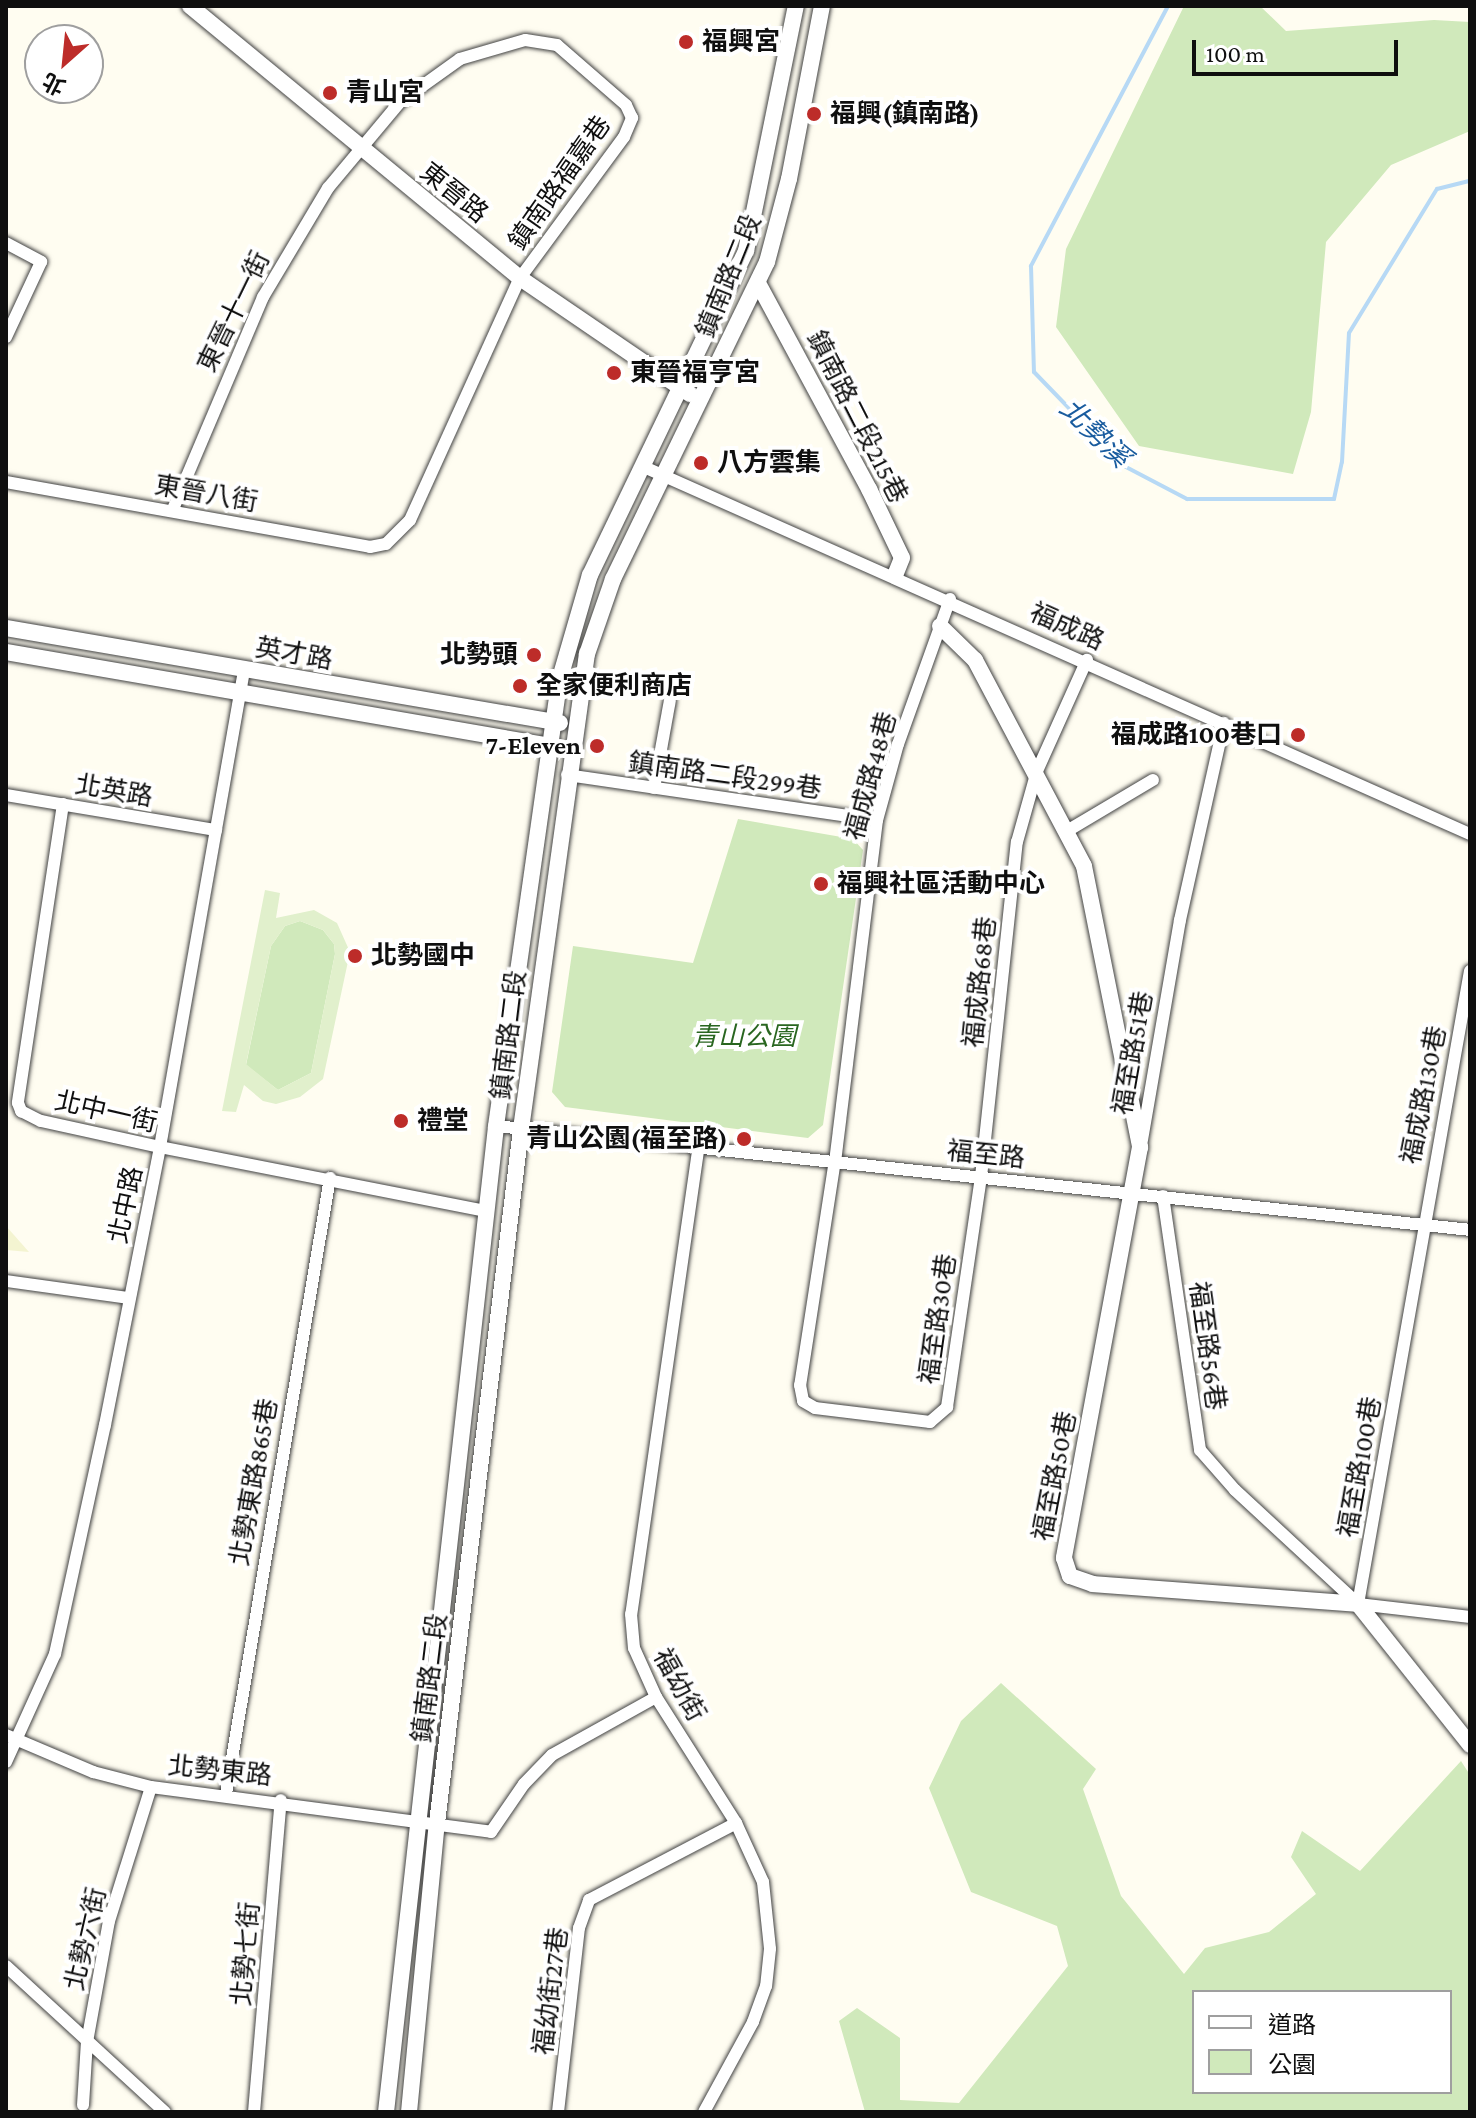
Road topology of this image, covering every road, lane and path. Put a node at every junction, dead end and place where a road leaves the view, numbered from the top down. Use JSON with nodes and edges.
{"nodes":[{"id":1,"x":190,"y":6,"type":"edge"},
{"id":2,"x":796,"y":6,"type":"edge"},
{"id":3,"x":822,"y":6,"type":"edge"},
{"id":4,"x":360,"y":149,"type":"junction"},
{"id":5,"x":6,"y":243,"type":"edge"},
{"id":6,"x":520,"y":278,"type":"junction"},
{"id":7,"x":758,"y":283,"type":"junction"},
{"id":8,"x":6,"y":337,"type":"edge"},
{"id":9,"x":682,"y":389,"type":"junction"},
{"id":10,"x":702,"y":401,"type":"junction"},
{"id":11,"x":644,"y":467,"type":"junction"},
{"id":12,"x":665,"y":477,"type":"junction"},
{"id":13,"x":6,"y":482,"type":"edge"},
{"id":14,"x":173,"y":509,"type":"junction"},
{"id":15,"x":895,"y":575,"type":"junction"},
{"id":16,"x":950,"y":599,"type":"junction"},
{"id":17,"x":940,"y":626,"type":"junction"},
{"id":18,"x":6,"y":628,"type":"edge"},
{"id":19,"x":6,"y":652,"type":"edge"},
{"id":20,"x":1087,"y":660,"type":"junction"},
{"id":21,"x":244,"y":669,"type":"junction"},
{"id":22,"x":239,"y":694,"type":"junction"},
{"id":23,"x":670,"y":700,"type":"dead end"},
{"id":24,"x":552,"y":722,"type":"junction"},
{"id":25,"x":1224,"y":723,"type":"junction"},
{"id":26,"x":575,"y":726,"type":"junction"},
{"id":27,"x":549,"y":746,"type":"junction"},
{"id":28,"x":571,"y":749,"type":"junction"},
{"id":29,"x":1037,"y":771,"type":"junction"},
{"id":30,"x":567,"y":775,"type":"junction"},
{"id":31,"x":1153,"y":780,"type":"dead end"},
{"id":32,"x":654,"y":788,"type":"junction"},
{"id":33,"x":6,"y":795,"type":"edge"},
{"id":34,"x":63,"y":804,"type":"junction"},
{"id":35,"x":877,"y":820,"type":"junction"},
{"id":36,"x":216,"y":830,"type":"junction"},
{"id":37,"x":1067,"y":831,"type":"junction"},
{"id":38,"x":1470,"y":834,"type":"edge"},
{"id":39,"x":1470,"y":971,"type":"edge"},
{"id":40,"x":496,"y":1126,"type":"junction"},
{"id":41,"x":521,"y":1129,"type":"junction"},
{"id":42,"x":160,"y":1147,"type":"junction"},
{"id":43,"x":1140,"y":1147,"type":"junction"},
{"id":44,"x":698,"y":1151,"type":"junction"},
{"id":45,"x":835,"y":1160,"type":"junction"},
{"id":46,"x":981,"y":1177,"type":"junction"},
{"id":47,"x":330,"y":1178,"type":"junction"},
{"id":48,"x":1133,"y":1192,"type":"junction"},
{"id":49,"x":1163,"y":1196,"type":"junction"},
{"id":50,"x":487,"y":1211,"type":"junction"},
{"id":51,"x":1421,"y":1226,"type":"junction"},
{"id":52,"x":1470,"y":1230,"type":"edge"},
{"id":53,"x":6,"y":1281,"type":"edge"},
{"id":54,"x":129,"y":1298,"type":"junction"},
{"id":55,"x":1358,"y":1604,"type":"junction"},
{"id":56,"x":1470,"y":1617,"type":"edge"},
{"id":57,"x":656,"y":1697,"type":"junction"},
{"id":58,"x":11,"y":1738,"type":"edge"},
{"id":59,"x":1470,"y":1745,"type":"edge"},
{"id":60,"x":6,"y":1762,"type":"edge"},
{"id":61,"x":151,"y":1787,"type":"junction"},
{"id":62,"x":226,"y":1794,"type":"junction"},
{"id":63,"x":281,"y":1800,"type":"junction"},
{"id":64,"x":416,"y":1819,"type":"junction"},
{"id":65,"x":437,"y":1823,"type":"junction"},
{"id":66,"x":736,"y":1823,"type":"junction"},
{"id":67,"x":6,"y":1966,"type":"edge"},
{"id":68,"x":87,"y":2042,"type":"junction"},
{"id":69,"x":83,"y":2105,"type":"dead end"},
{"id":70,"x":165,"y":2112,"type":"edge"},
{"id":71,"x":254,"y":2112,"type":"edge"},
{"id":72,"x":386,"y":2112,"type":"edge"},
{"id":73,"x":409,"y":2112,"type":"edge"},
{"id":74,"x":558,"y":2112,"type":"edge"},
{"id":75,"x":704,"y":2112,"type":"edge"}],
"edges":[{"from":1,"to":4,"type":"street","name":"東晉路"},
{"from":2,"to":9,"type":"street","name":"鎮南路二段"},
{"from":3,"to":7,"type":"street","name":"鎮南路二段"},
{"from":4,"to":6,"type":"street","name":"東晉路"},
{"from":4,"to":6,"type":"street","name":"鎮南路福嘉巷"},
{"from":4,"to":14,"type":"street","name":"東晉十一街"},
{"from":5,"to":8,"type":"street"},
{"from":6,"to":9,"type":"street","name":"東晉路"},
{"from":6,"to":14,"type":"street","name":"東晉八街"},
{"from":7,"to":10,"type":"street","name":"鎮南路二段"},
{"from":7,"to":15,"type":"street","name":"鎮南路二段215巷"},
{"from":9,"to":10,"type":"street","name":"東晉路"},
{"from":9,"to":11,"type":"street","name":"鎮南路二段"},
{"from":10,"to":12,"type":"street","name":"鎮南路二段"},
{"from":11,"to":12,"type":"street","name":"福成路"},
{"from":11,"to":24,"type":"street","name":"鎮南路二段"},
{"from":12,"to":15,"type":"street","name":"福成路"},
{"from":12,"to":26,"type":"street","name":"鎮南路二段"},
{"from":13,"to":14,"type":"street","name":"東晉八街"},
{"from":15,"to":16,"type":"street","name":"福成路"},
{"from":16,"to":17,"type":"street","name":"福成路48巷"},
{"from":16,"to":20,"type":"street","name":"福成路"},
{"from":17,"to":29,"type":"street","name":"福至路51巷"},
{"from":17,"to":35,"type":"street","name":"福成路48巷"},
{"from":18,"to":21,"type":"street","name":"英才路"},
{"from":19,"to":22,"type":"street","name":"英才路"},
{"from":20,"to":25,"type":"street","name":"福成路"},
{"from":20,"to":29,"type":"street","name":"福成路68巷"},
{"from":21,"to":22,"type":"street","name":"北中路"},
{"from":21,"to":24,"type":"street","name":"英才路"},
{"from":22,"to":27,"type":"street","name":"英才路"},
{"from":22,"to":36,"type":"street","name":"北中路"},
{"from":23,"to":32,"type":"street"},
{"from":24,"to":26,"type":"street","name":"英才路"},
{"from":24,"to":27,"type":"street","name":"鎮南路二段"},
{"from":25,"to":38,"type":"street","name":"福成路"},
{"from":25,"to":43,"type":"street","name":"福至路51巷"},
{"from":26,"to":28,"type":"street","name":"鎮南路二段"},
{"from":27,"to":28,"type":"street","name":"英才路"},
{"from":27,"to":40,"type":"street","name":"鎮南路二段"},
{"from":28,"to":30,"type":"street","name":"鎮南路二段"},
{"from":29,"to":37,"type":"street","name":"福至路51巷"},
{"from":29,"to":46,"type":"street","name":"福成路68巷"},
{"from":30,"to":32,"type":"street","name":"鎮南路二段299巷"},
{"from":30,"to":41,"type":"street","name":"鎮南路二段"},
{"from":31,"to":37,"type":"street"},
{"from":32,"to":35,"type":"street","name":"鎮南路二段299巷"},
{"from":33,"to":34,"type":"street","name":"北英路"},
{"from":34,"to":36,"type":"street","name":"北英路"},
{"from":34,"to":42,"type":"street","name":"北中一街"},
{"from":35,"to":45,"type":"street","name":"福成路48巷"},
{"from":36,"to":42,"type":"street","name":"北中路"},
{"from":37,"to":43,"type":"street","name":"福至路51巷"},
{"from":39,"to":51,"type":"street","name":"福成路130巷"},
{"from":40,"to":41,"type":"street","name":"福至路"},
{"from":40,"to":50,"type":"street","name":"鎮南路二段"},
{"from":41,"to":44,"type":"street","name":"福至路"},
{"from":41,"to":65,"type":"street","name":"鎮南路二段"},
{"from":42,"to":47,"type":"street","name":"北中一街"},
{"from":42,"to":54,"type":"street","name":"北中路"},
{"from":43,"to":48,"type":"street","name":"福至路50巷"},
{"from":44,"to":45,"type":"street","name":"福至路"},
{"from":44,"to":57,"type":"street","name":"福幼街"},
{"from":45,"to":46,"type":"street","name":"福至路"},
{"from":45,"to":46,"type":"street","name":"福至路30巷"},
{"from":46,"to":48,"type":"street","name":"福至路"},
{"from":47,"to":50,"type":"street","name":"北中一街"},
{"from":47,"to":62,"type":"street","name":"北勢東路865巷"},
{"from":48,"to":49,"type":"street","name":"福至路"},
{"from":48,"to":55,"type":"street","name":"福至路50巷"},
{"from":49,"to":51,"type":"street","name":"福至路"},
{"from":49,"to":55,"type":"street","name":"福至路56巷"},
{"from":50,"to":64,"type":"street","name":"鎮南路二段"},
{"from":51,"to":52,"type":"street","name":"福至路"},
{"from":51,"to":55,"type":"street","name":"福至路100巷"},
{"from":53,"to":54,"type":"street"},
{"from":54,"to":58,"type":"street","name":"北中路"},
{"from":55,"to":56,"type":"street"},
{"from":55,"to":59,"type":"street"},
{"from":57,"to":65,"type":"street","name":"北勢東路"},
{"from":57,"to":66,"type":"street","name":"福幼街"},
{"from":58,"to":60,"type":"street","name":"北中路"},
{"from":58,"to":61,"type":"street","name":"北勢東路"},
{"from":61,"to":62,"type":"street","name":"北勢東路"},
{"from":61,"to":68,"type":"street","name":"北勢六街"},
{"from":62,"to":63,"type":"street","name":"北勢東路"},
{"from":63,"to":64,"type":"street","name":"北勢東路"},
{"from":63,"to":71,"type":"street","name":"北勢七街"},
{"from":64,"to":65,"type":"street","name":"北勢東路"},
{"from":64,"to":72,"type":"street","name":"鎮南路二段"},
{"from":65,"to":73,"type":"street","name":"鎮南路二段"},
{"from":66,"to":74,"type":"street","name":"福幼街27巷"},
{"from":66,"to":75,"type":"street","name":"福幼街"},
{"from":67,"to":68,"type":"street"},
{"from":68,"to":69,"type":"street","name":"北勢六街"},
{"from":68,"to":70,"type":"street"}]}
